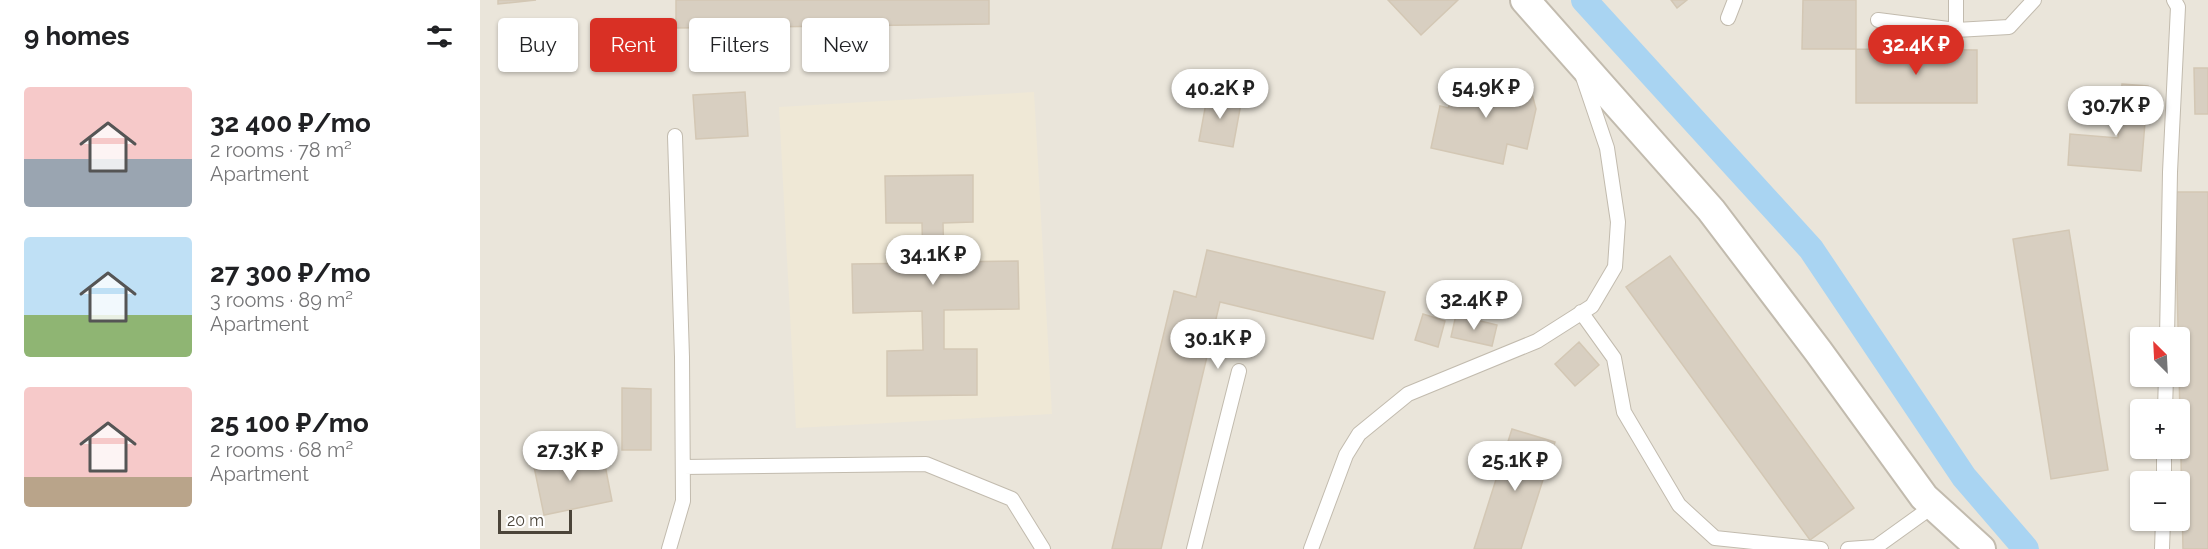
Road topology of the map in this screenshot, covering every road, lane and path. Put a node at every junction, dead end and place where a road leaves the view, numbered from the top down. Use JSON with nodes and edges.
{"nodes":[{"id":1,"x":1525,"y":0,"type":"edge"},
{"id":2,"x":1735,"y":0,"type":"edge"},
{"id":3,"x":1956,"y":0,"type":"edge"},
{"id":4,"x":2034,"y":0,"type":"edge"},
{"id":5,"x":2174,"y":0,"type":"edge"},
{"id":6,"x":1728,"y":18,"type":"dead end"},
{"id":7,"x":1878,"y":20,"type":"dead end"},
{"id":8,"x":1956,"y":30,"type":"junction"},
{"id":9,"x":1576,"y":58,"type":"junction"},
{"id":10,"x":675,"y":136,"type":"dead end"},
{"id":11,"x":1581,"y":312,"type":"junction"},
{"id":12,"x":2167,"y":327,"type":"edge"},
{"id":13,"x":1239,"y":370,"type":"dead end"},
{"id":14,"x":683,"y":467,"type":"junction"},
{"id":15,"x":1933,"y":506,"type":"junction"},
{"id":16,"x":2163,"y":531,"type":"edge"},
{"id":17,"x":669,"y":549,"type":"edge"},
{"id":18,"x":1043,"y":549,"type":"edge"},
{"id":19,"x":1194,"y":549,"type":"edge"},
{"id":20,"x":1311,"y":549,"type":"edge"},
{"id":21,"x":1821,"y":549,"type":"edge"},
{"id":22,"x":1848,"y":549,"type":"edge"},
{"id":23,"x":1981,"y":549,"type":"edge"},
{"id":24,"x":2162,"y":549,"type":"edge"}],
"edges":[{"from":1,"to":9,"type":"street"},
{"from":2,"to":6,"type":"lane"},
{"from":3,"to":8,"type":"lane"},
{"from":4,"to":8,"type":"lane"},
{"from":5,"to":12,"type":"lane"},
{"from":7,"to":8,"type":"lane"},
{"from":9,"to":11,"type":"lane"},
{"from":9,"to":15,"type":"street"},
{"from":10,"to":14,"type":"lane"},
{"from":11,"to":20,"type":"lane"},
{"from":11,"to":21,"type":"lane"},
{"from":13,"to":19,"type":"lane"},
{"from":14,"to":17,"type":"lane"},
{"from":14,"to":18,"type":"lane"},
{"from":15,"to":22,"type":"lane"},
{"from":15,"to":23,"type":"street"},
{"from":16,"to":24,"type":"lane"}]}
